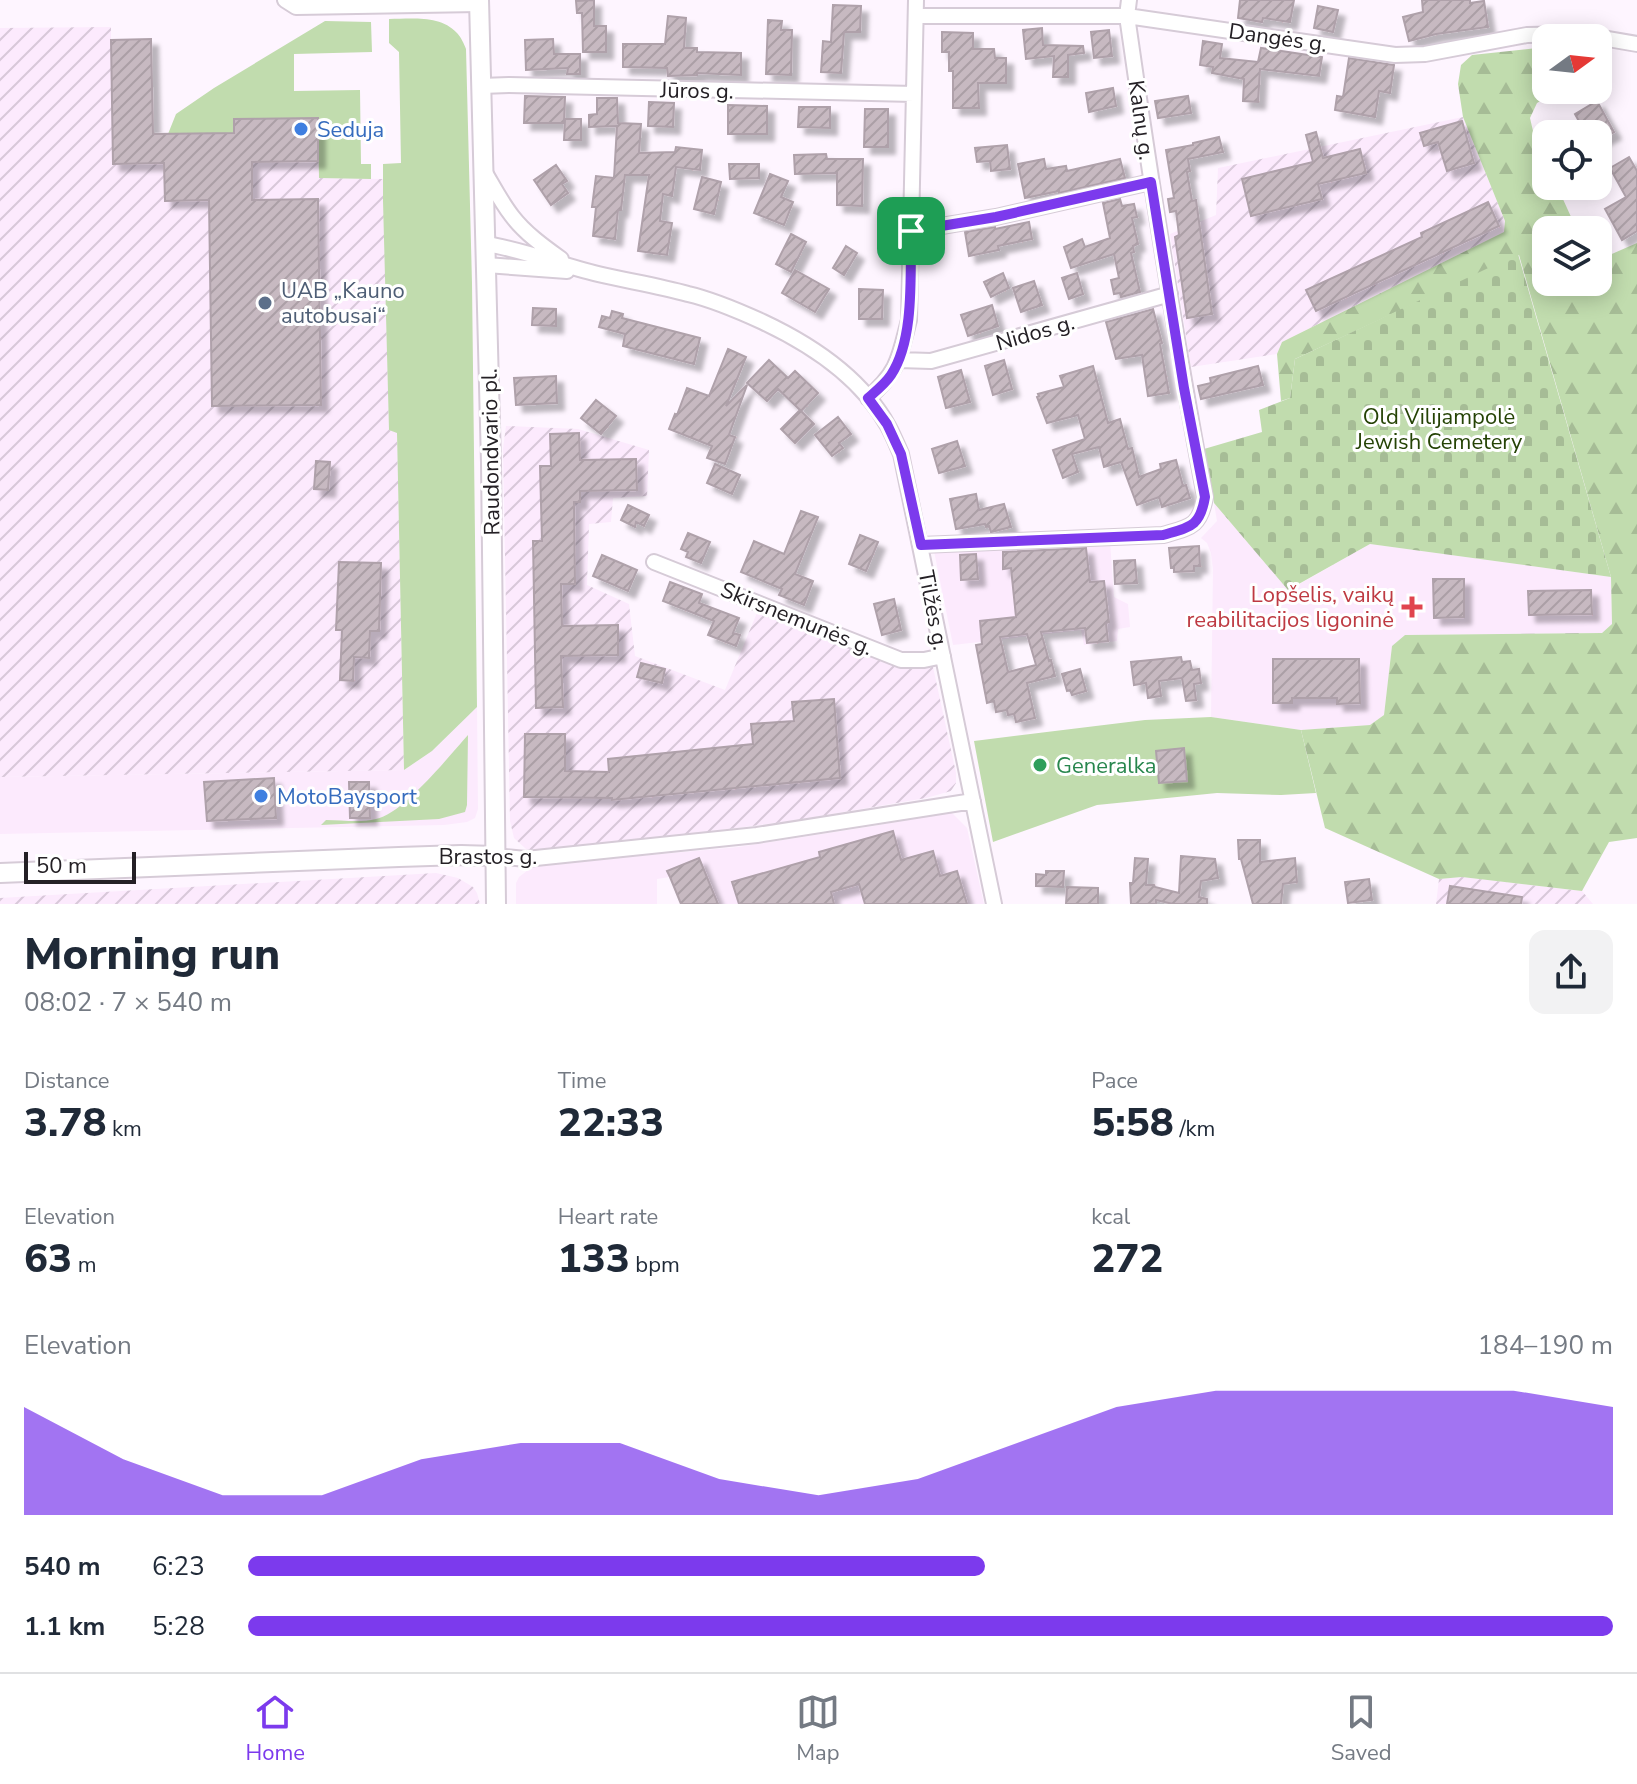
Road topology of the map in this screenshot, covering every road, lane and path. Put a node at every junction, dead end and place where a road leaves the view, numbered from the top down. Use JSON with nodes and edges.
{"nodes":[{"id":1,"x":285,"y":0,"type":"edge"},
{"id":2,"x":916,"y":0,"type":"edge"},
{"id":3,"x":1129,"y":0,"type":"edge"},
{"id":4,"x":479,"y":2,"type":"edge"},
{"id":5,"x":916,"y":16,"type":"junction"},
{"id":6,"x":1127,"y":16,"type":"junction"},
{"id":7,"x":1637,"y":44,"type":"edge"},
{"id":8,"x":481,"y":86,"type":"junction"},
{"id":9,"x":914,"y":94,"type":"junction"},
{"id":10,"x":484,"y":171,"type":"junction"},
{"id":11,"x":1151,"y":182,"type":"junction"},
{"id":12,"x":911,"y":231,"type":"junction"},
{"id":13,"x":486,"y":244,"type":"junction"},
{"id":14,"x":567,"y":264,"type":"junction"},
{"id":15,"x":486,"y":265,"type":"junction"},
{"id":16,"x":595,"y":273,"type":"junction"},
{"id":17,"x":1170,"y":294,"type":"junction"},
{"id":18,"x":899,"y":360,"type":"junction"},
{"id":19,"x":868,"y":398,"type":"junction"},
{"id":20,"x":921,"y":545,"type":"junction"},
{"id":21,"x":654,"y":562,"type":"dead end"},
{"id":22,"x":943,"y":656,"type":"junction"},
{"id":23,"x":973,"y":801,"type":"junction"},
{"id":24,"x":495,"y":856,"type":"junction"},
{"id":25,"x":0,"y":873,"type":"edge"},
{"id":26,"x":496,"y":904,"type":"edge"},
{"id":27,"x":994,"y":904,"type":"edge"}],
"edges":[{"from":1,"to":4,"type":"street"},
{"from":2,"to":5,"type":"street"},
{"from":3,"to":6,"type":"street","name":"Kalnų g."},
{"from":4,"to":8,"type":"main road","name":"Raudondvario pl."},
{"from":5,"to":6,"type":"street","name":"Dangės g."},
{"from":5,"to":9,"type":"street"},
{"from":6,"to":7,"type":"street","name":"Dangės g."},
{"from":6,"to":11,"type":"street","name":"Kalnų g."},
{"from":8,"to":9,"type":"street","name":"Jūros g."},
{"from":8,"to":10,"type":"main road","name":"Raudondvario pl."},
{"from":9,"to":12,"type":"street"},
{"from":10,"to":13,"type":"main road","name":"Raudondvario pl."},
{"from":10,"to":14,"type":"street"},
{"from":11,"to":12,"type":"street"},
{"from":11,"to":17,"type":"street","name":"Kalnų g."},
{"from":12,"to":18,"type":"street"},
{"from":13,"to":14,"type":"street"},
{"from":13,"to":15,"type":"main road","name":"Raudondvario pl."},
{"from":14,"to":16,"type":"street"},
{"from":15,"to":16,"type":"street"},
{"from":15,"to":24,"type":"main road","name":"Raudondvario pl."},
{"from":16,"to":19,"type":"street","name":"Tilžės g."},
{"from":17,"to":18,"type":"street","name":"Nidos g."},
{"from":17,"to":20,"type":"street","name":"Kalnų g."},
{"from":18,"to":19,"type":"street"},
{"from":19,"to":20,"type":"street","name":"Tilžės g."},
{"from":20,"to":22,"type":"street","name":"Tilžės g."},
{"from":21,"to":22,"type":"street","name":"Skirsnemunės g."},
{"from":22,"to":23,"type":"street","name":"Tilžės g."},
{"from":23,"to":24,"type":"street","name":"Brastos g."},
{"from":23,"to":27,"type":"street","name":"Tilžės g."},
{"from":24,"to":25,"type":"main road","name":"Brastos g."},
{"from":24,"to":26,"type":"main road","name":"Raudondvario pl."}]}
